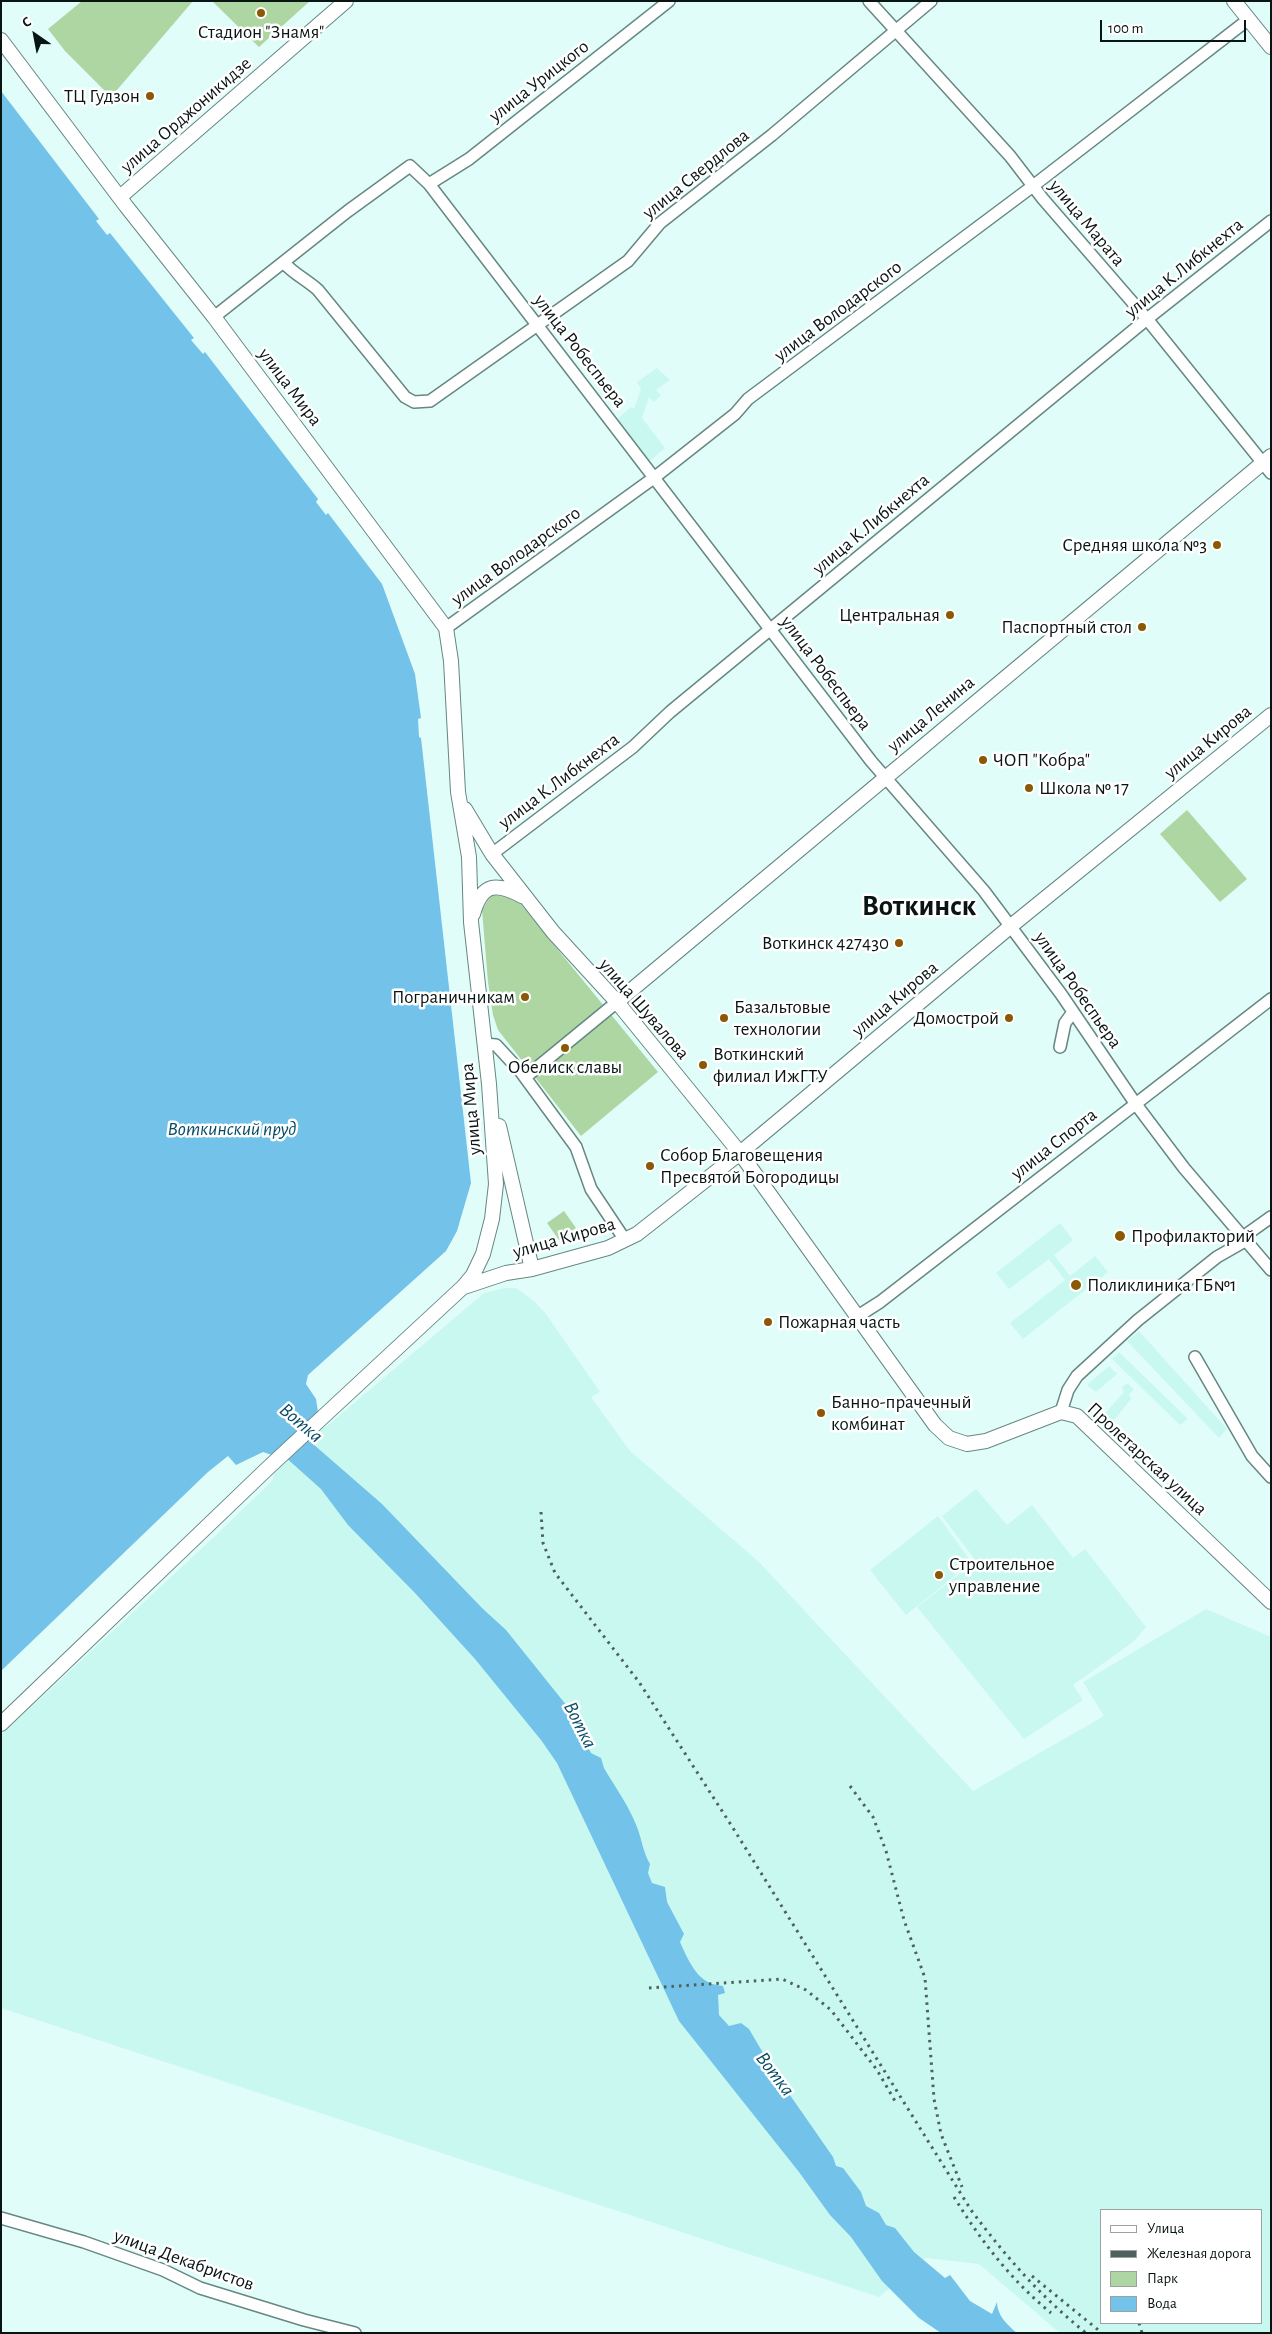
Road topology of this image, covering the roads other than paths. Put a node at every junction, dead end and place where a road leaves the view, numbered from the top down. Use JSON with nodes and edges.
{"nodes":[{"id":1,"x":346,"y":1,"type":"edge"},
{"id":2,"x":669,"y":1,"type":"edge"},
{"id":3,"x":869,"y":1,"type":"edge"},
{"id":4,"x":931,"y":1,"type":"edge"},
{"id":5,"x":1234,"y":1,"type":"edge"},
{"id":6,"x":1249,"y":19,"type":"junction"},
{"id":7,"x":895,"y":31,"type":"junction"},
{"id":8,"x":1,"y":40,"type":"edge"},
{"id":9,"x":1271,"y":47,"type":"edge"},
{"id":10,"x":429,"y":184,"type":"junction"},
{"id":11,"x":1033,"y":186,"type":"junction"},
{"id":12,"x":120,"y":197,"type":"junction"},
{"id":13,"x":1271,"y":221,"type":"edge"},
{"id":14,"x":284,"y":263,"type":"junction"},
{"id":15,"x":214,"y":317,"type":"junction"},
{"id":16,"x":1147,"y":319,"type":"junction"},
{"id":17,"x":537,"y":324,"type":"junction"},
{"id":18,"x":1268,"y":464,"type":"edge"},
{"id":19,"x":655,"y":477,"type":"junction"},
{"id":20,"x":446,"y":628,"type":"junction"},
{"id":21,"x":771,"y":629,"type":"junction"},
{"id":22,"x":1271,"y":715,"type":"edge"},
{"id":23,"x":886,"y":777,"type":"junction"},
{"id":24,"x":458,"y":792,"type":"junction"},
{"id":25,"x":492,"y":854,"type":"junction"},
{"id":26,"x":525,"y":898,"type":"junction"},
{"id":27,"x":471,"y":922,"type":"junction"},
{"id":28,"x":1011,"y":926,"type":"junction"},
{"id":29,"x":1271,"y":999,"type":"edge"},
{"id":30,"x":617,"y":1002,"type":"junction"},
{"id":31,"x":1073,"y":1012,"type":"junction"},
{"id":32,"x":484,"y":1044,"type":"junction"},
{"id":33,"x":1060,"y":1047,"type":"dead end"},
{"id":34,"x":528,"y":1075,"type":"dead end"},
{"id":35,"x":489,"y":1084,"type":"junction"},
{"id":36,"x":1135,"y":1103,"type":"junction"},
{"id":37,"x":740,"y":1152,"type":"junction"},
{"id":38,"x":1271,"y":1216,"type":"edge"},
{"id":39,"x":1244,"y":1239,"type":"junction"},
{"id":40,"x":626,"y":1240,"type":"junction"},
{"id":41,"x":532,"y":1269,"type":"junction"},
{"id":42,"x":1271,"y":1270,"type":"edge"},
{"id":43,"x":463,"y":1287,"type":"junction"},
{"id":44,"x":858,"y":1316,"type":"junction"},
{"id":45,"x":1195,"y":1357,"type":"dead end"},
{"id":46,"x":1061,"y":1412,"type":"junction"},
{"id":47,"x":1271,"y":1477,"type":"edge"},
{"id":48,"x":1271,"y":1602,"type":"edge"},
{"id":49,"x":1,"y":1724,"type":"edge"},
{"id":50,"x":1,"y":2218,"type":"edge"},
{"id":51,"x":355,"y":2333,"type":"edge"}],
"edges":[{"from":1,"to":12,"type":"main road","name":"улица Орджоникидзе"},
{"from":2,"to":10,"type":"street","name":"улица Урицкого"},
{"from":3,"to":7,"type":"street","name":"улица Марата"},
{"from":4,"to":7,"type":"street","name":"улица Свердлова"},
{"from":5,"to":6,"type":"main road"},
{"from":6,"to":9,"type":"main road"},
{"from":6,"to":11,"type":"street","name":"улица Володарского"},
{"from":7,"to":11,"type":"street","name":"улица Марата"},
{"from":7,"to":17,"type":"street","name":"улица Свердлова"},
{"from":8,"to":12,"type":"main road","name":"улица Мира"},
{"from":10,"to":14,"type":"street","name":"улица Робеспьера"},
{"from":10,"to":17,"type":"street","name":"улица Робеспьера"},
{"from":11,"to":16,"type":"street","name":"улица Марата"},
{"from":11,"to":19,"type":"street","name":"улица Володарского"},
{"from":12,"to":15,"type":"main road","name":"улица Мира"},
{"from":13,"to":16,"type":"street","name":"улица К.Либкнехта"},
{"from":14,"to":15,"type":"street"},
{"from":14,"to":17,"type":"street","name":"улица Свердлова"},
{"from":15,"to":20,"type":"main road","name":"улица Мира"},
{"from":16,"to":18,"type":"street","name":"улица Марата"},
{"from":16,"to":21,"type":"street","name":"улица К.Либкнехта"},
{"from":17,"to":19,"type":"street","name":"улица Робеспьера"},
{"from":18,"to":23,"type":"main road","name":"улица Ленина"},
{"from":19,"to":20,"type":"street","name":"улица Володарского"},
{"from":19,"to":21,"type":"street","name":"улица Робеспьера"},
{"from":20,"to":24,"type":"main road","name":"улица Мира"},
{"from":21,"to":23,"type":"street","name":"улица Робеспьера"},
{"from":21,"to":25,"type":"street","name":"улица К.Либкнехта"},
{"from":22,"to":28,"type":"main road","name":"улица Кирова"},
{"from":23,"to":28,"type":"street","name":"улица Робеспьера"},
{"from":23,"to":30,"type":"main road","name":"улица Ленина"},
{"from":24,"to":25,"type":"main road","name":"улица Мира"},
{"from":24,"to":27,"type":"main road","name":"улица Мира"},
{"from":25,"to":26,"type":"main road","name":"улица Мира"},
{"from":26,"to":27,"type":"main road","name":"улица Мира"},
{"from":26,"to":30,"type":"main road","name":"улица Шувалова"},
{"from":27,"to":32,"type":"main road","name":"улица Мира"},
{"from":28,"to":31,"type":"street","name":"улица Робеспьера"},
{"from":28,"to":37,"type":"main road","name":"улица Кирова"},
{"from":29,"to":36,"type":"street","name":"улица Спорта"},
{"from":30,"to":34,"type":"street"},
{"from":30,"to":37,"type":"main road","name":"улица Шувалова"},
{"from":31,"to":33,"type":"street"},
{"from":31,"to":36,"type":"street","name":"улица Робеспьера"},
{"from":32,"to":35,"type":"main road","name":"улица Мира"},
{"from":32,"to":40,"type":"street"},
{"from":35,"to":41,"type":"main road"},
{"from":35,"to":43,"type":"main road","name":"улица Мира"},
{"from":36,"to":39,"type":"street","name":"улица Робеспьера"},
{"from":36,"to":44,"type":"street","name":"улица Спорта"},
{"from":37,"to":40,"type":"main road","name":"улица Кирова"},
{"from":37,"to":44,"type":"main road","name":"улица Шувалова"},
{"from":38,"to":39,"type":"street"},
{"from":39,"to":42,"type":"street","name":"улица Робеспьера"},
{"from":39,"to":46,"type":"street"},
{"from":40,"to":41,"type":"main road","name":"улица Кирова"},
{"from":41,"to":43,"type":"main road","name":"улица Кирова"},
{"from":43,"to":49,"type":"main road"},
{"from":44,"to":46,"type":"main road","name":"Пролетарская улица"},
{"from":45,"to":47,"type":"street"},
{"from":46,"to":48,"type":"main road","name":"Пролетарская улица"},
{"from":50,"to":51,"type":"street","name":"улица Декабристов"}]}
